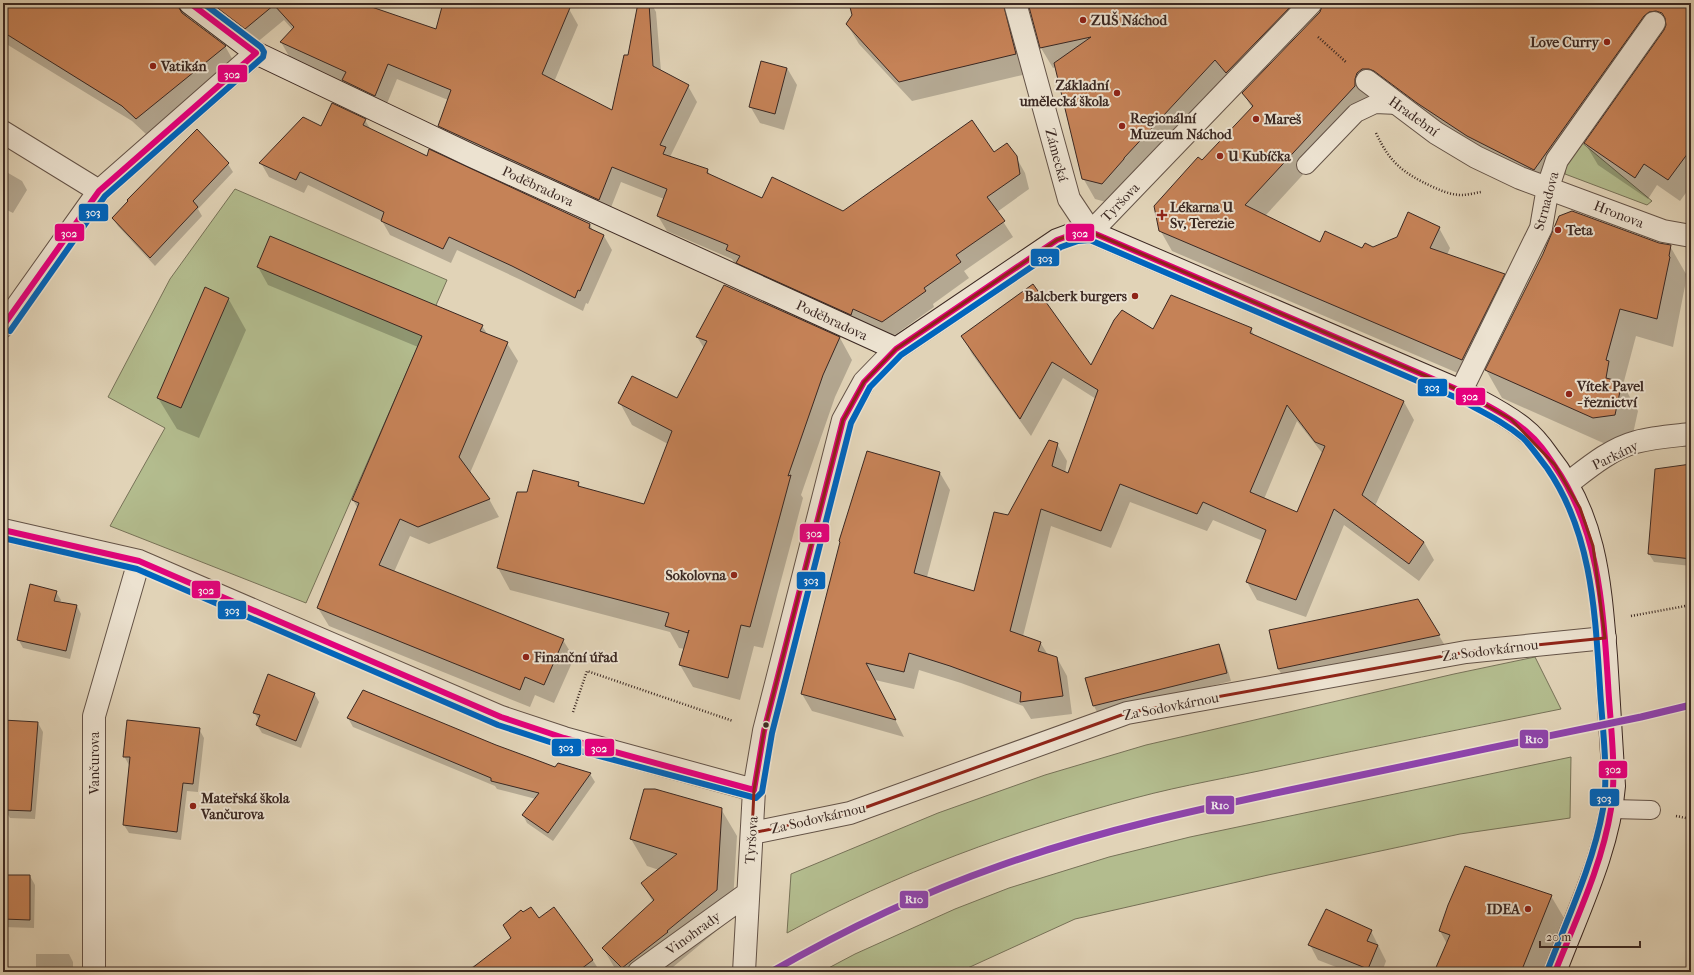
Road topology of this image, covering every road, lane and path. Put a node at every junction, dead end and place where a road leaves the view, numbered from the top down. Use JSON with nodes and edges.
{"nodes":[{"id":1,"x":190,"y":3,"type":"edge"},
{"id":2,"x":1016,"y":3,"type":"edge"},
{"id":3,"x":1304,"y":10,"type":"edge"},
{"id":4,"x":1654,"y":23,"type":"dead end"},
{"id":5,"x":256,"y":53,"type":"junction"},
{"id":6,"x":1367,"y":81,"type":"joint"},
{"id":7,"x":1398,"y":105,"type":"junction"},
{"id":8,"x":1364,"y":109,"type":"junction"},
{"id":9,"x":3,"y":132,"type":"edge"},
{"id":10,"x":1306,"y":165,"type":"dead end"},
{"id":11,"x":1520,"y":178,"type":"junction"},
{"id":12,"x":1548,"y":187,"type":"junction"},
{"id":13,"x":99,"y":191,"type":"junction"},
{"id":14,"x":1091,"y":232,"type":"junction"},
{"id":15,"x":1691,"y":236,"type":"edge"},
{"id":16,"x":3,"y":326,"type":"edge"},
{"id":17,"x":896,"y":349,"type":"junction"},
{"id":18,"x":1461,"y":391,"type":"junction"},
{"id":19,"x":1691,"y":434,"type":"edge"},
{"id":20,"x":1568,"y":484,"type":"junction"},
{"id":21,"x":3,"y":530,"type":"edge"},
{"id":22,"x":139,"y":561,"type":"junction"},
{"id":23,"x":1691,"y":604,"type":"edge"},
{"id":24,"x":1604,"y":630,"type":"junction"},
{"id":25,"x":733,"y":721,"type":"dead end"},
{"id":26,"x":564,"y":738,"type":"junction"},
{"id":27,"x":754,"y":790,"type":"junction"},
{"id":28,"x":1612,"y":809,"type":"junction"},
{"id":29,"x":1650,"y":810,"type":"dead end"},
{"id":30,"x":752,"y":833,"type":"junction"},
{"id":31,"x":747,"y":894,"type":"junction"},
{"id":32,"x":94,"y":972,"type":"edge"},
{"id":33,"x":639,"y":972,"type":"edge"},
{"id":34,"x":744,"y":972,"type":"edge"},
{"id":35,"x":1555,"y":972,"type":"edge"}],
"edges":[{"from":1,"to":5,"type":"street","name":"Poděbradova"},
{"from":2,"to":14,"type":"street","name":"Zámecká"},
{"from":3,"to":6,"type":"path"},
{"from":3,"to":14,"type":"street","name":"Tyršova"},
{"from":4,"to":12,"type":"street","name":"Strnadova"},
{"from":5,"to":13,"type":"street"},
{"from":5,"to":17,"type":"street","name":"Poděbradova"},
{"from":6,"to":7,"type":"street","name":"Hradební"},
{"from":7,"to":8,"type":"lane"},
{"from":7,"to":11,"type":"street","name":"Hradební"},
{"from":8,"to":10,"type":"lane"},
{"from":8,"to":11,"type":"path"},
{"from":9,"to":13,"type":"street"},
{"from":11,"to":12,"type":"street","name":"Hradební"},
{"from":12,"to":15,"type":"street","name":"Hronova"},
{"from":12,"to":18,"type":"street","name":"Strnadova"},
{"from":13,"to":16,"type":"street"},
{"from":14,"to":17,"type":"street","name":"Tyršova"},
{"from":14,"to":18,"type":"street"},
{"from":17,"to":27,"type":"street","name":"Tyršova"},
{"from":18,"to":20,"type":"street"},
{"from":19,"to":20,"type":"street","name":"Parkány"},
{"from":20,"to":24,"type":"street"},
{"from":21,"to":22,"type":"street"},
{"from":22,"to":26,"type":"street"},
{"from":22,"to":32,"type":"street","name":"Vančurova"},
{"from":23,"to":24,"type":"path"},
{"from":24,"to":28,"type":"street"},
{"from":24,"to":30,"type":"street","name":"Za Sodovkárnou"},
{"from":25,"to":26,"type":"path"},
{"from":26,"to":27,"type":"street"},
{"from":27,"to":30,"type":"street","name":"Tyršova"},
{"from":28,"to":29,"type":"lane"},
{"from":28,"to":35,"type":"street"},
{"from":30,"to":31,"type":"street","name":"Tyršova"},
{"from":31,"to":33,"type":"street","name":"Vinohrady"},
{"from":31,"to":34,"type":"street","name":"Tyršova"}]}
